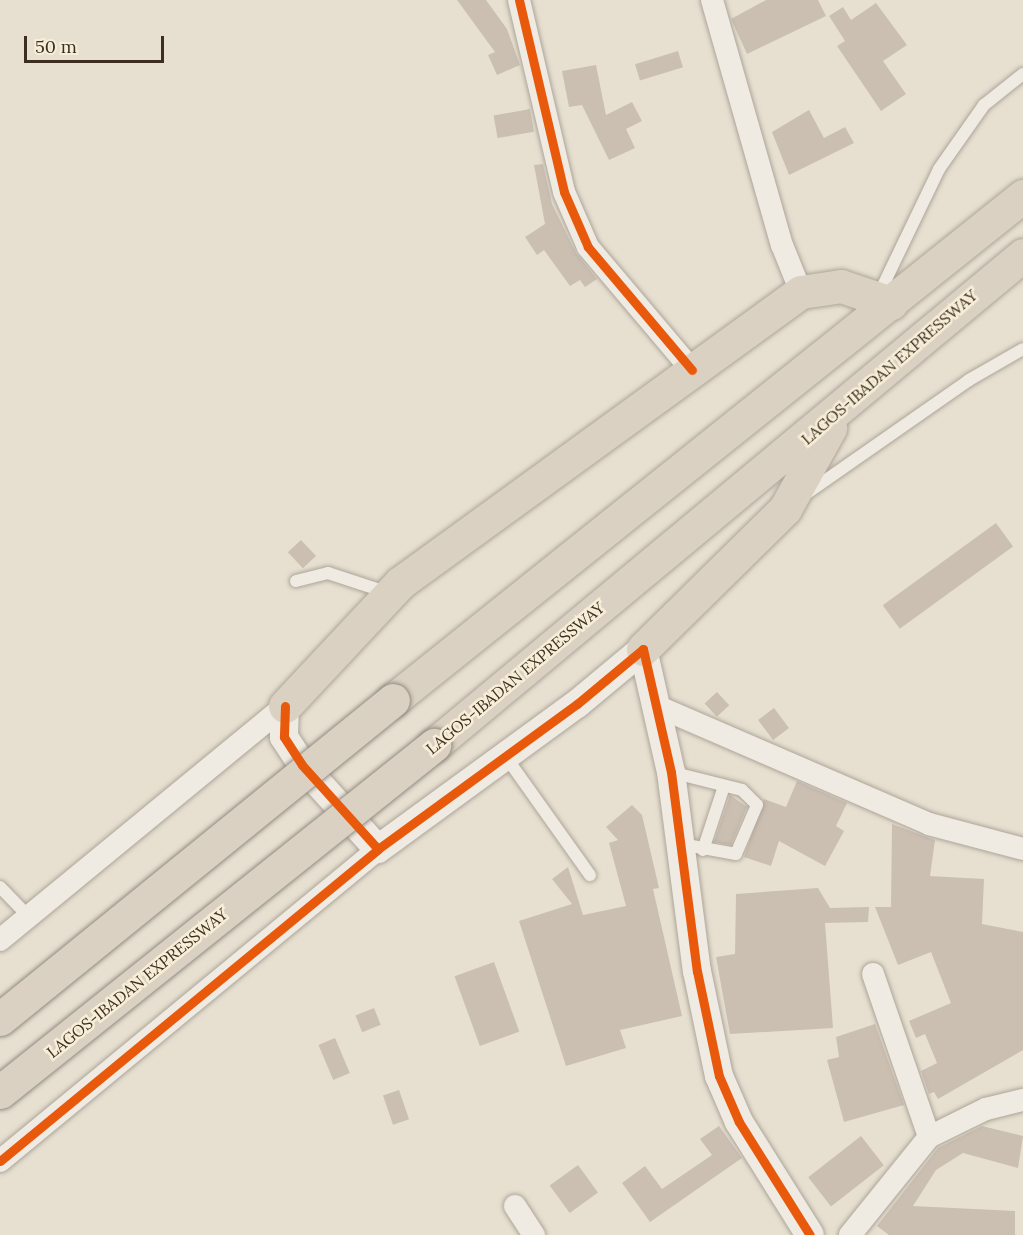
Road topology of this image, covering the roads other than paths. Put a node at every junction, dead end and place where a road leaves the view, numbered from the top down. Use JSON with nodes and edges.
{"nodes":[{"id":1,"x":519,"y":0,"type":"edge"},
{"id":2,"x":712,"y":0,"type":"edge"},
{"id":3,"x":1023,"y":74,"type":"edge"},
{"id":4,"x":1023,"y":196,"type":"edge"},
{"id":5,"x":1023,"y":255,"type":"edge"},
{"id":6,"x":801,"y":292,"type":"junction"},
{"id":7,"x":884,"y":301,"type":"junction"},
{"id":8,"x":1023,"y":349,"type":"edge"},
{"id":9,"x":692,"y":370,"type":"junction"},
{"id":10,"x":836,"y":414,"type":"junction"},
{"id":11,"x":785,"y":508,"type":"junction"},
{"id":12,"x":296,"y":581,"type":"dead end"},
{"id":13,"x":390,"y":593,"type":"junction"},
{"id":14,"x":643,"y":649,"type":"junction"},
{"id":15,"x":285,"y":706,"type":"junction"},
{"id":16,"x":659,"y":707,"type":"junction"},
{"id":17,"x":506,"y":757,"type":"junction"},
{"id":18,"x":671,"y":772,"type":"junction"},
{"id":19,"x":723,"y":786,"type":"junction"},
{"id":20,"x":690,"y":846,"type":"junction"},
{"id":21,"x":378,"y":849,"type":"junction"},
{"id":22,"x":1023,"y":849,"type":"edge"},
{"id":23,"x":590,"y":875,"type":"dead end"},
{"id":24,"x":0,"y":887,"type":"edge"},
{"id":25,"x":30,"y":918,"type":"junction"},
{"id":26,"x":0,"y":940,"type":"edge"},
{"id":27,"x":873,"y":974,"type":"dead end"},
{"id":28,"x":0,"y":1019,"type":"edge"},
{"id":29,"x":0,"y":1092,"type":"edge"},
{"id":30,"x":1023,"y":1100,"type":"edge"},
{"id":31,"x":929,"y":1137,"type":"junction"},
{"id":32,"x":0,"y":1161,"type":"edge"},
{"id":33,"x":515,"y":1206,"type":"dead end"},
{"id":34,"x":534,"y":1235,"type":"edge"},
{"id":35,"x":810,"y":1235,"type":"edge"},
{"id":36,"x":850,"y":1235,"type":"edge"}],
"edges":[{"from":1,"to":9,"type":"street"},
{"from":2,"to":6,"type":"street"},
{"from":3,"to":7,"type":"lane"},
{"from":4,"to":7,"type":"highway"},
{"from":5,"to":10,"type":"highway","name":"LAGOS-IBADAN EXPRESSWAY"},
{"from":6,"to":7,"type":"highway"},
{"from":6,"to":9,"type":"highway"},
{"from":7,"to":28,"type":"highway","bridge":true},
{"from":8,"to":11,"type":"lane"},
{"from":9,"to":13,"type":"highway"},
{"from":10,"to":11,"type":"highway"},
{"from":10,"to":29,"type":"highway","name":"LAGOS-IBADAN EXPRESSWAY","bridge":true},
{"from":11,"to":14,"type":"highway"},
{"from":12,"to":13,"type":"lane"},
{"from":13,"to":15,"type":"highway"},
{"from":14,"to":16,"type":"street"},
{"from":14,"to":17,"type":"street"},
{"from":15,"to":21,"type":"street"},
{"from":15,"to":25,"type":"street"},
{"from":16,"to":18,"type":"street"},
{"from":16,"to":22,"type":"street"},
{"from":17,"to":21,"type":"street"},
{"from":17,"to":23,"type":"lane"},
{"from":18,"to":19,"type":"lane"},
{"from":18,"to":20,"type":"street"},
{"from":19,"to":20,"type":"lane"},
{"from":19,"to":20,"type":"lane"},
{"from":20,"to":35,"type":"street"},
{"from":21,"to":32,"type":"street"},
{"from":24,"to":25,"type":"lane"},
{"from":25,"to":26,"type":"street"},
{"from":27,"to":31,"type":"street"},
{"from":30,"to":31,"type":"street"},
{"from":31,"to":36,"type":"street"},
{"from":33,"to":34,"type":"street"}]}
